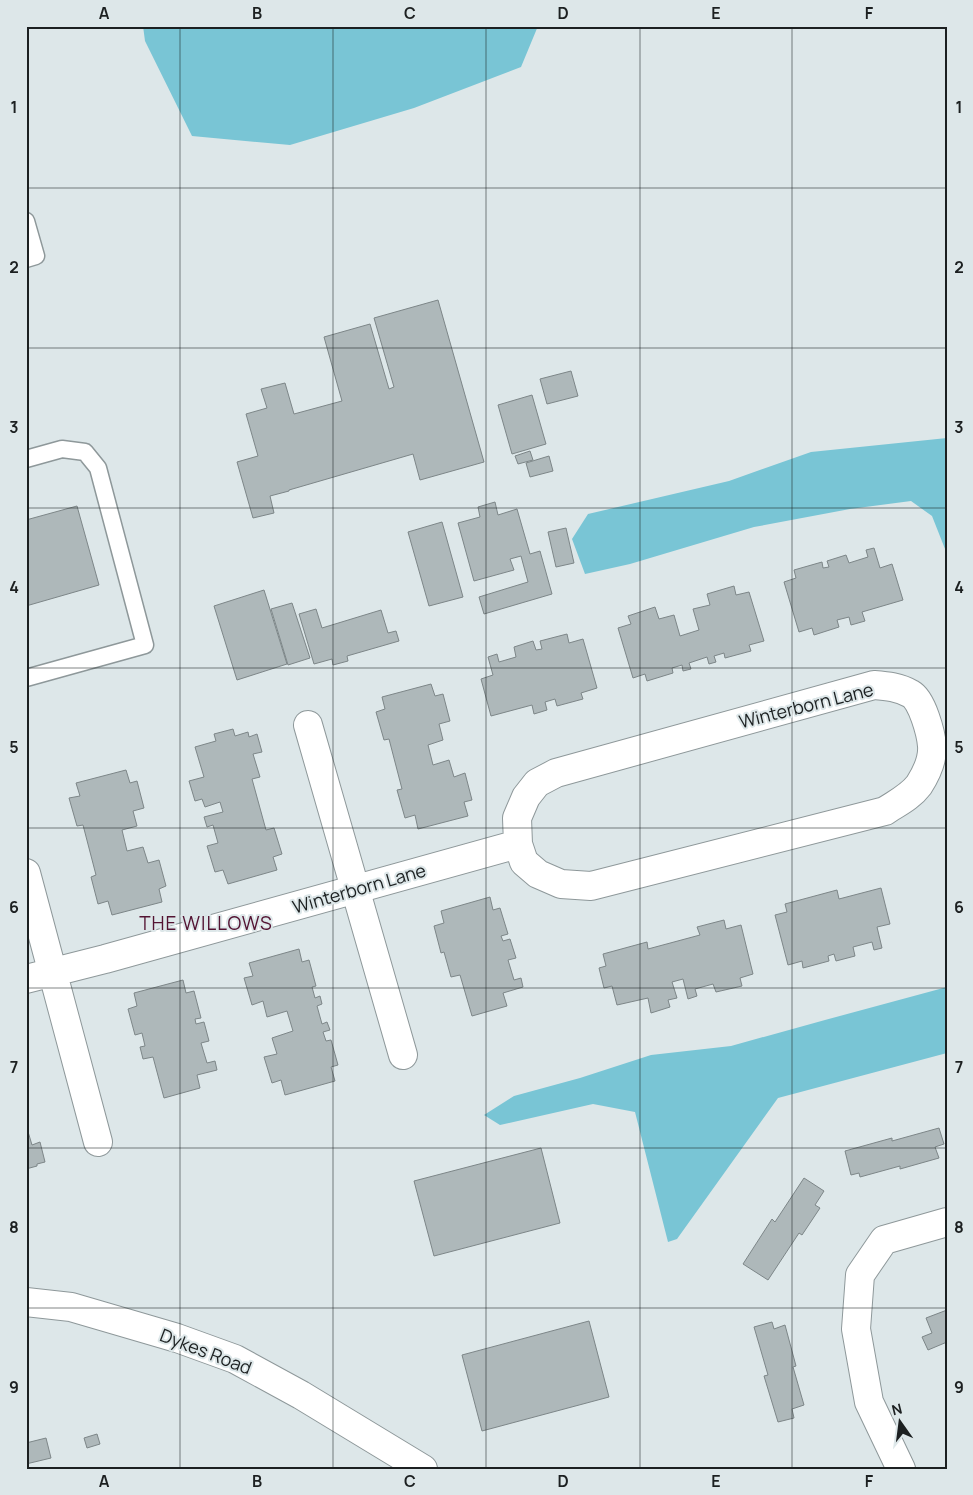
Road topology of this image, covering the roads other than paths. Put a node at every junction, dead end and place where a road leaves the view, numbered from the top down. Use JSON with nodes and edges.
{"nodes":[{"id":1,"x":26,"y":221,"type":"edge"},
{"id":2,"x":26,"y":259,"type":"edge"},
{"id":3,"x":26,"y":459,"type":"edge"},
{"id":4,"x":26,"y":678,"type":"edge"},
{"id":5,"x":308,"y":725,"type":"dead end"},
{"id":6,"x":518,"y":844,"type":"junction"},
{"id":7,"x":26,"y":873,"type":"edge"},
{"id":8,"x":356,"y":889,"type":"junction"},
{"id":9,"x":53,"y":972,"type":"junction"},
{"id":10,"x":26,"y":979,"type":"edge"},
{"id":11,"x":404,"y":1055,"type":"dead end"},
{"id":12,"x":98,"y":1142,"type":"dead end"},
{"id":13,"x":947,"y":1222,"type":"edge"},
{"id":14,"x":26,"y":1302,"type":"edge"},
{"id":15,"x":423,"y":1469,"type":"edge"},
{"id":16,"x":901,"y":1469,"type":"edge"}],
"edges":[{"from":1,"to":2,"type":"lane"},
{"from":3,"to":4,"type":"lane"},
{"from":5,"to":8,"type":"street"},
{"from":6,"to":6,"type":"street","name":"Winterborn Lane"},
{"from":6,"to":8,"type":"street","name":"Winterborn Lane"},
{"from":7,"to":9,"type":"street"},
{"from":8,"to":9,"type":"street","name":"Winterborn Lane"},
{"from":8,"to":11,"type":"street"},
{"from":9,"to":10,"type":"street","name":"Winterborn Lane"},
{"from":9,"to":12,"type":"street"},
{"from":13,"to":16,"type":"street"},
{"from":14,"to":15,"type":"street","name":"Dykes Road"}]}
